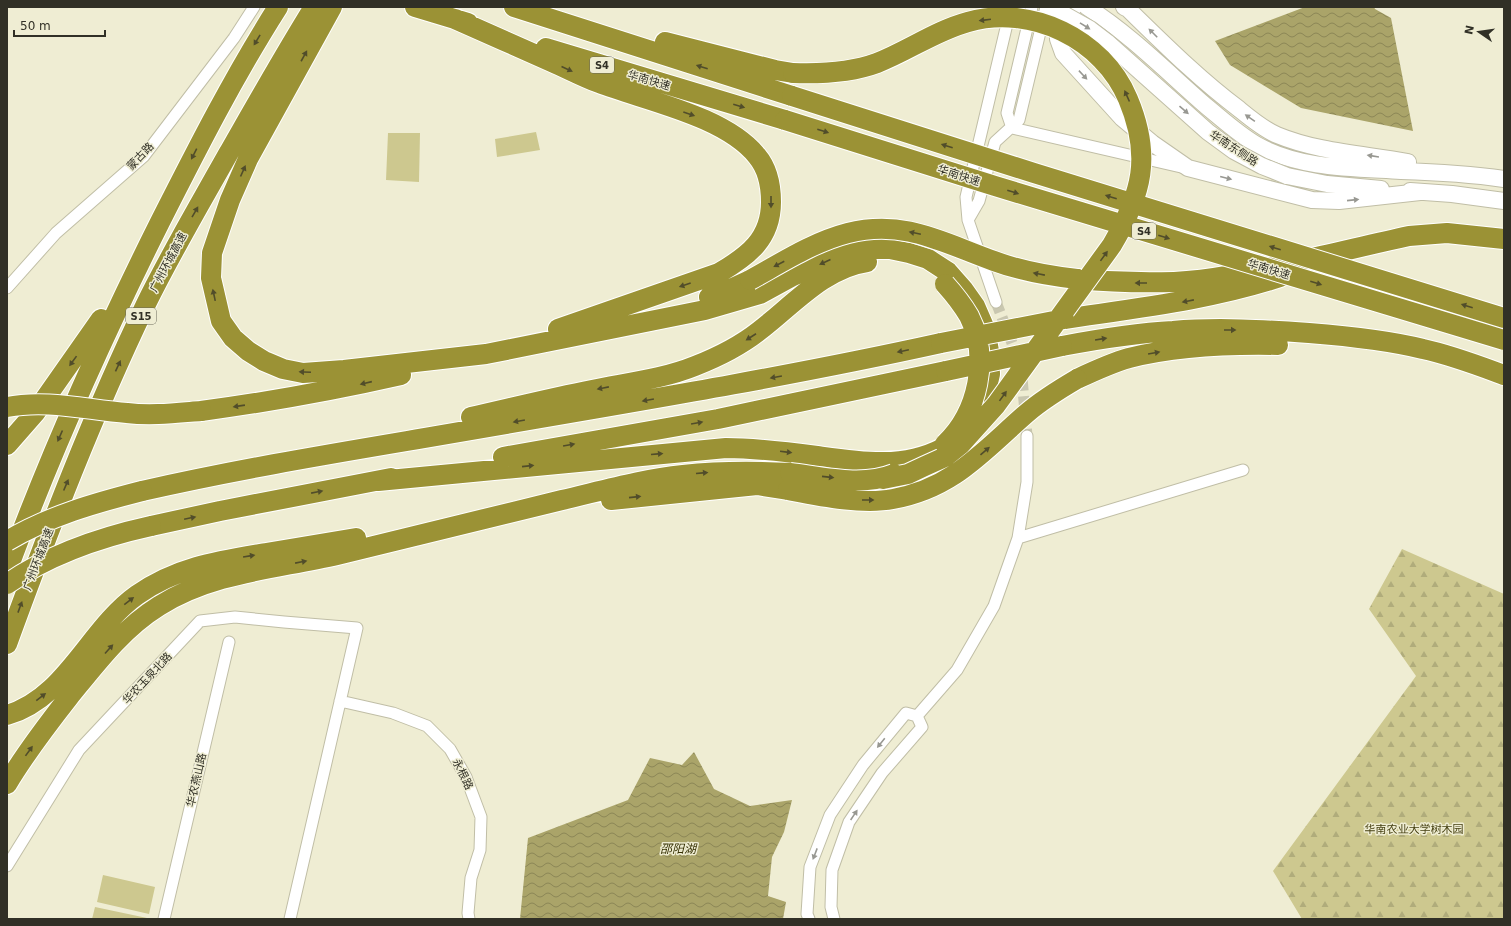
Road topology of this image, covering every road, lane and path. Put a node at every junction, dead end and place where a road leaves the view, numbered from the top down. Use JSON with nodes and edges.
{"nodes":[{"id":1,"x":254,"y":7,"type":"edge"},
{"id":2,"x":278,"y":7,"type":"edge"},
{"id":3,"x":314,"y":7,"type":"edge"},
{"id":4,"x":332,"y":7,"type":"edge"},
{"id":5,"x":514,"y":7,"type":"edge"},
{"id":6,"x":528,"y":7,"type":"edge"},
{"id":7,"x":1011,"y":7,"type":"edge"},
{"id":8,"x":1032,"y":7,"type":"edge"},
{"id":9,"x":1046,"y":7,"type":"edge"},
{"id":10,"x":1051,"y":7,"type":"edge"},
{"id":11,"x":1074,"y":7,"type":"edge"},
{"id":12,"x":1087,"y":7,"type":"edge"},
{"id":13,"x":417,"y":8,"type":"edge"},
{"id":14,"x":1126,"y":8,"type":"edge"},
{"id":15,"x":455,"y":19,"type":"junction"},
{"id":16,"x":1012,"y":128,"type":"junction"},
{"id":17,"x":1188,"y":168,"type":"junction"},
{"id":18,"x":1480,"y":176,"type":"junction"},
{"id":19,"x":1504,"y":179,"type":"edge"},
{"id":20,"x":1420,"y":192,"type":"junction"},
{"id":21,"x":1504,"y":201,"type":"edge"},
{"id":22,"x":968,"y":220,"type":"junction"},
{"id":23,"x":1504,"y":239,"type":"edge"},
{"id":24,"x":1386,"y":241,"type":"junction"},
{"id":25,"x":142,"y":259,"type":"junction"},
{"id":26,"x":7,"y":288,"type":"edge"},
{"id":27,"x":996,"y":302,"type":"tunnel mouth"},
{"id":28,"x":1504,"y":318,"type":"edge"},
{"id":29,"x":1504,"y":340,"type":"edge"},
{"id":30,"x":486,"y":354,"type":"junction"},
{"id":31,"x":1504,"y":375,"type":"edge"},
{"id":32,"x":1504,"y":383,"type":"edge"},
{"id":33,"x":7,"y":406,"type":"edge"},
{"id":34,"x":1027,"y":436,"type":"tunnel mouth"},
{"id":35,"x":7,"y":445,"type":"edge"},
{"id":36,"x":292,"y":461,"type":"junction"},
{"id":37,"x":1243,"y":470,"type":"dead end"},
{"id":38,"x":883,"y":479,"type":"junction"},
{"id":39,"x":378,"y":481,"type":"junction"},
{"id":40,"x":789,"y":481,"type":"junction"},
{"id":41,"x":527,"y":508,"type":"junction"},
{"id":42,"x":1018,"y":538,"type":"junction"},
{"id":43,"x":7,"y":542,"type":"edge"},
{"id":44,"x":7,"y":571,"type":"edge"},
{"id":45,"x":7,"y":584,"type":"edge"},
{"id":46,"x":229,"y":642,"type":"dead end"},
{"id":47,"x":7,"y":644,"type":"edge"},
{"id":48,"x":340,"y":701,"type":"junction"},
{"id":49,"x":7,"y":715,"type":"edge"},
{"id":50,"x":917,"y":716,"type":"junction"},
{"id":51,"x":7,"y":784,"type":"edge"},
{"id":52,"x":7,"y":866,"type":"edge"},
{"id":53,"x":164,"y":919,"type":"edge"},
{"id":54,"x":290,"y":919,"type":"edge"},
{"id":55,"x":469,"y":919,"type":"edge"},
{"id":56,"x":809,"y":919,"type":"edge"},
{"id":57,"x":834,"y":919,"type":"edge"}],
"edges":[{"from":1,"to":26,"type":"street","name":"蒙古路"},
{"from":2,"to":25,"type":"highway","number":"S15","one_way":true},
{"from":47,"to":3,"type":"highway","name":"广州环城高速","number":"S15","one_way":true},
{"from":30,"to":4,"type":"highway","one_way":true},
{"from":28,"to":5,"type":"highway","name":"华南快速","number":"S4","one_way":true,"bridge":true},
{"from":38,"to":6,"type":"highway","one_way":true,"bridge":true},
{"from":7,"to":22,"type":"street"},
{"from":8,"to":16,"type":"street"},
{"from":9,"to":16,"type":"street"},
{"from":10,"to":20,"type":"street","name":"华南东侧路","one_way":true,"bridge":true},
{"from":11,"to":17,"type":"street","one_way":true},
{"from":12,"to":18,"type":"street","name":"华南东侧路"},
{"from":13,"to":15,"type":"highway","name":"华南快速","number":"S4"},
{"from":18,"to":14,"type":"street","one_way":true},
{"from":15,"to":29,"type":"highway","name":"华南快速","number":"S4","one_way":true,"bridge":true},
{"from":15,"to":30,"type":"highway","one_way":true},
{"from":16,"to":17,"type":"street"},
{"from":16,"to":22,"type":"street"},
{"from":17,"to":20,"type":"street","one_way":true},
{"from":18,"to":19,"type":"street","name":"华南东侧路"},
{"from":20,"to":21,"type":"street","name":"华南东侧路"},
{"from":22,"to":27,"type":"street"},
{"from":23,"to":24,"type":"highway"},
{"from":24,"to":30,"type":"highway","one_way":true,"bridge":true},
{"from":24,"to":36,"type":"highway","one_way":true,"bridge":true},
{"from":25,"to":35,"type":"highway","one_way":true},
{"from":25,"to":44,"type":"highway","number":"S15","one_way":true},
{"from":30,"to":33,"type":"highway","one_way":true,"bridge":true},
{"from":39,"to":30,"type":"highway","one_way":true},
{"from":39,"to":31,"type":"highway","one_way":true,"bridge":true},
{"from":40,"to":32,"type":"highway","one_way":true,"bridge":true},
{"from":34,"to":42,"type":"street"},
{"from":38,"to":36,"type":"highway","one_way":true,"bridge":true},
{"from":36,"to":43,"type":"highway","bridge":true},
{"from":37,"to":42,"type":"street"},
{"from":40,"to":38,"type":"highway","one_way":true,"bridge":true},
{"from":45,"to":39,"type":"highway","one_way":true,"bridge":true},
{"from":41,"to":40,"type":"highway","one_way":true},
{"from":49,"to":41,"type":"highway","one_way":true},
{"from":51,"to":41,"type":"highway","one_way":true},
{"from":42,"to":50,"type":"street"},
{"from":46,"to":53,"type":"street","name":"华农燕山路"},
{"from":48,"to":52,"type":"street","name":"华农玉泉北路"},
{"from":48,"to":54,"type":"street"},
{"from":48,"to":55,"type":"street","name":"永根路"},
{"from":50,"to":56,"type":"street","one_way":true},
{"from":57,"to":50,"type":"street","one_way":true}]}
